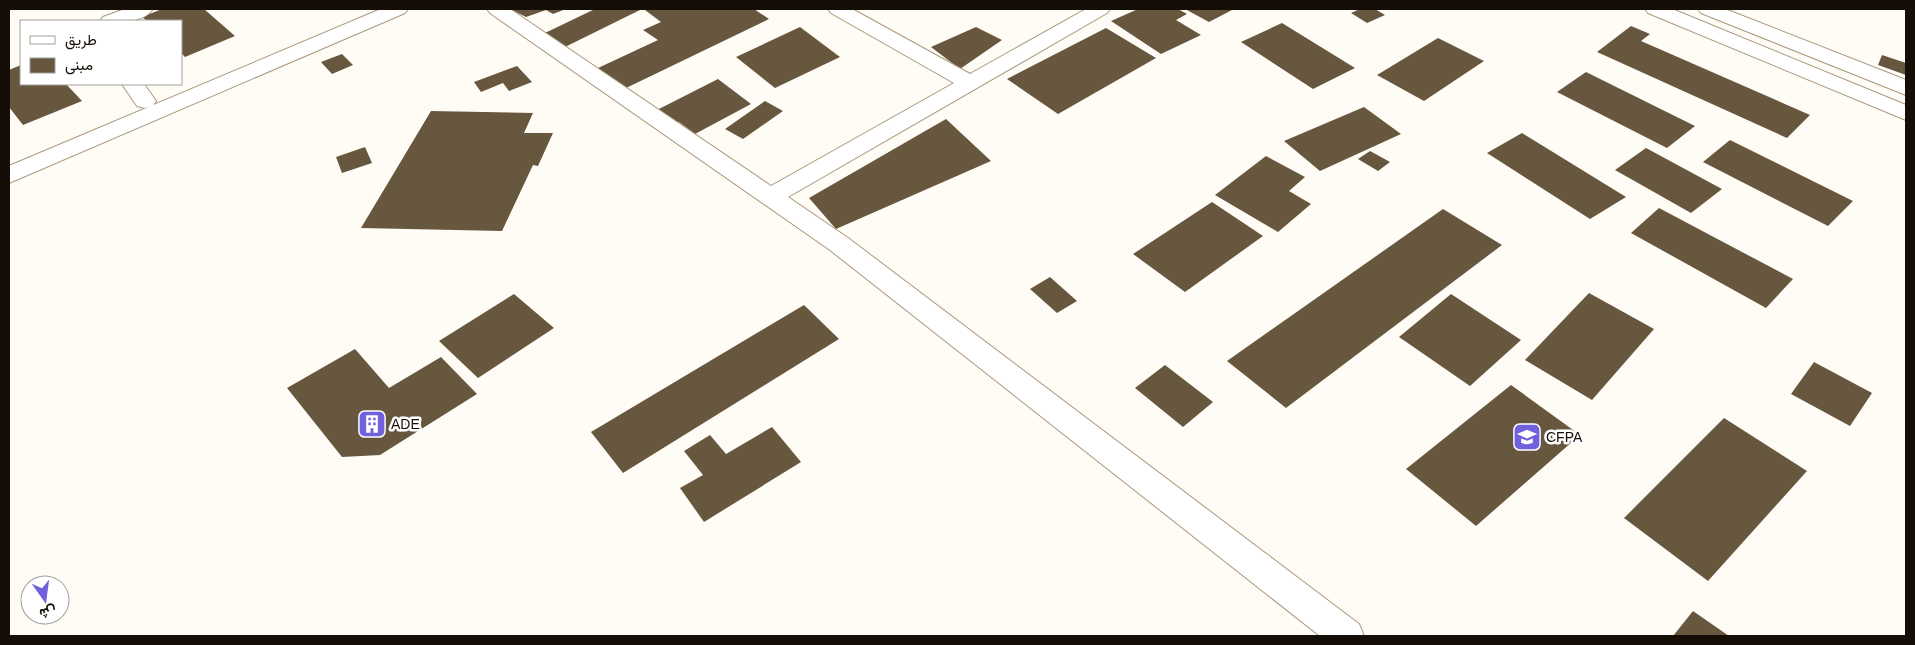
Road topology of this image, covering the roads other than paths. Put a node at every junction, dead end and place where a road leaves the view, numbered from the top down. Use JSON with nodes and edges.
{"nodes":[{"id":1,"x":143,"y":9,"type":"edge"},
{"id":2,"x":351,"y":9,"type":"edge"},
{"id":3,"x":398,"y":9,"type":"edge"},
{"id":4,"x":497,"y":9,"type":"edge"},
{"id":5,"x":838,"y":9,"type":"edge"},
{"id":6,"x":1100,"y":9,"type":"edge"},
{"id":7,"x":1655,"y":9,"type":"edge"},
{"id":8,"x":1708,"y":9,"type":"edge"},
{"id":9,"x":113,"y":20,"type":"edge"},
{"id":10,"x":182,"y":75,"type":"edge"},
{"id":11,"x":970,"y":83,"type":"junction"},
{"id":12,"x":157,"y":85,"type":"edge"},
{"id":13,"x":1906,"y":88,"type":"edge"},
{"id":14,"x":139,"y":92,"type":"edge"},
{"id":15,"x":1906,"y":113,"type":"edge"},
{"id":16,"x":9,"y":156,"type":"edge"},
{"id":17,"x":9,"y":175,"type":"edge"},
{"id":18,"x":770,"y":197,"type":"junction"},
{"id":19,"x":1347,"y":636,"type":"edge"}],
"edges":[{"from":1,"to":9,"type":"street"},
{"from":2,"to":10,"type":"street"},
{"from":3,"to":17,"type":"street"},
{"from":4,"to":18,"type":"street"},
{"from":5,"to":11,"type":"street"},
{"from":6,"to":11,"type":"street"},
{"from":7,"to":15,"type":"street"},
{"from":8,"to":13,"type":"street"},
{"from":11,"to":18,"type":"street"},
{"from":12,"to":14,"type":"street"},
{"from":14,"to":16,"type":"street"},
{"from":18,"to":19,"type":"street"}]}
